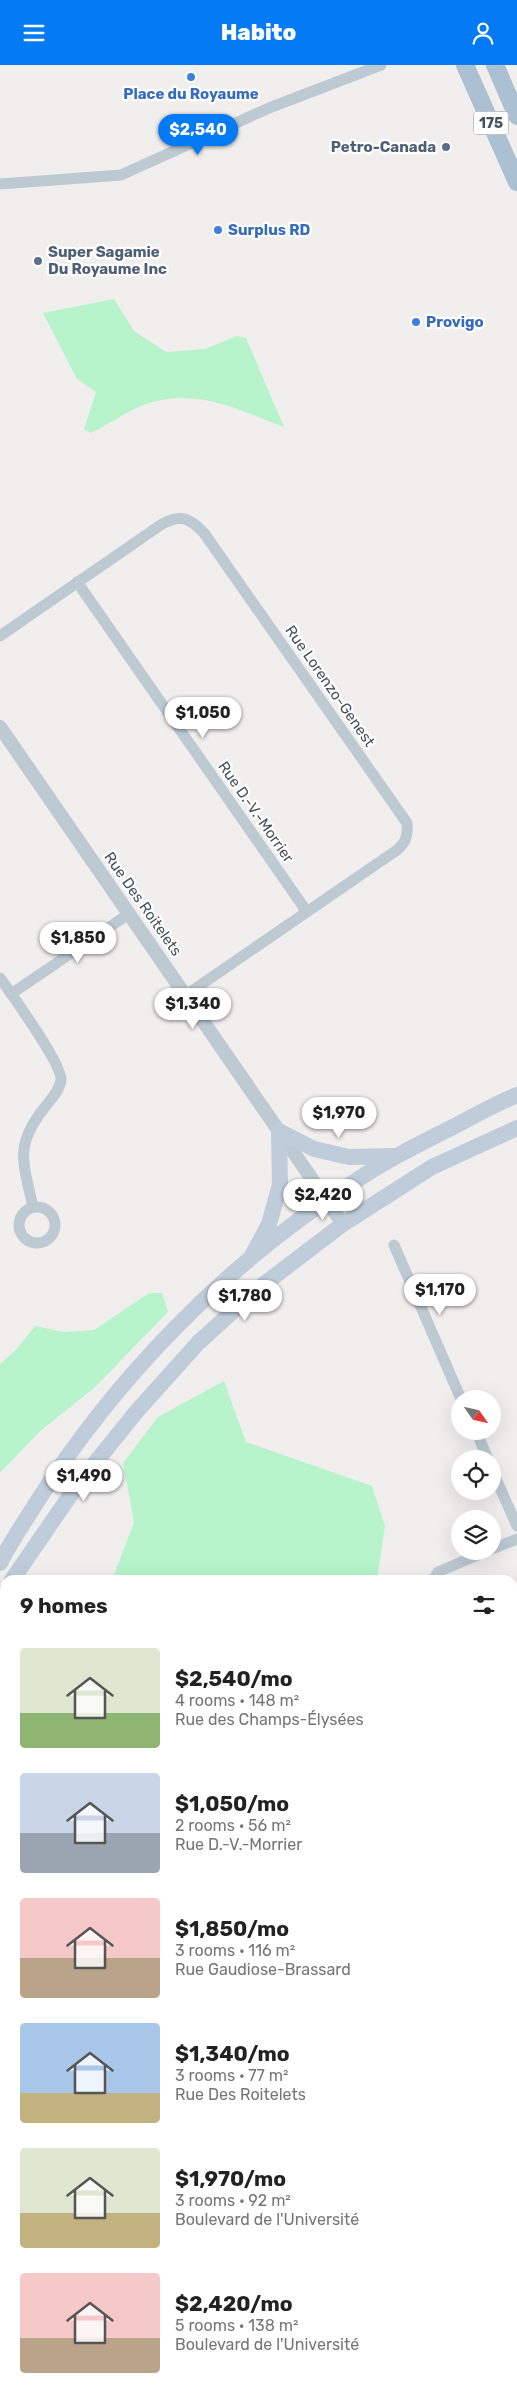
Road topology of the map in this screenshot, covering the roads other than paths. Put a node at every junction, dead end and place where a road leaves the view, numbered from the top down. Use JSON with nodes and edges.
{"nodes":[{"id":1,"x":381,"y":65,"type":"edge"},
{"id":2,"x":465,"y":65,"type":"edge"},
{"id":3,"x":496,"y":65,"type":"edge"},
{"id":4,"x":517,"y":116,"type":"edge"},
{"id":5,"x":517,"y":182,"type":"edge"},
{"id":6,"x":0,"y":184,"type":"edge"},
{"id":7,"x":77,"y":582,"type":"junction"},
{"id":8,"x":0,"y":636,"type":"edge"},
{"id":9,"x":0,"y":727,"type":"edge"},
{"id":10,"x":307,"y":912,"type":"junction"},
{"id":11,"x":130,"y":913,"type":"junction"},
{"id":12,"x":0,"y":979,"type":"edge"},
{"id":13,"x":11,"y":994,"type":"junction"},
{"id":14,"x":186,"y":995,"type":"junction"},
{"id":15,"x":517,"y":1095,"type":"edge"},
{"id":16,"x":517,"y":1127,"type":"edge"},
{"id":17,"x":278,"y":1131,"type":"junction"},
{"id":18,"x":397,"y":1156,"type":"junction"},
{"id":19,"x":326,"y":1201,"type":"junction"},
{"id":20,"x":33,"y":1207,"type":"dead end"},
{"id":21,"x":342,"y":1224,"type":"junction"},
{"id":22,"x":394,"y":1245,"type":"dead end"},
{"id":23,"x":250,"y":1258,"type":"junction"},
{"id":24,"x":458,"y":1390,"type":"edge"},
{"id":25,"x":501,"y":1490,"type":"edge"},
{"id":26,"x":517,"y":1526,"type":"edge"},
{"id":27,"x":517,"y":1539,"type":"edge"},
{"id":28,"x":501,"y":1545,"type":"edge"},
{"id":29,"x":466,"y":1560,"type":"edge"},
{"id":30,"x":0,"y":1563,"type":"edge"},
{"id":31,"x":15,"y":1575,"type":"edge"},
{"id":32,"x":436,"y":1575,"type":"edge"}],
"edges":[{"from":1,"to":6,"type":"street"},
{"from":2,"to":5,"type":"main road","number":"175"},
{"from":3,"to":4,"type":"main road","number":"175"},
{"from":7,"to":8,"type":"street","name":"Rue Lorenzo-Genest"},
{"from":7,"to":10,"type":"street","name":"Rue D.-V.-Morrier"},
{"from":7,"to":10,"type":"street","name":"Rue Lorenzo-Genest"},
{"from":9,"to":11,"type":"street","name":"Rue Des Roitelets"},
{"from":10,"to":14,"type":"street","name":"Rue Lorenzo-Genest"},
{"from":11,"to":13,"type":"street"},
{"from":11,"to":14,"type":"street","name":"Rue Des Roitelets"},
{"from":12,"to":13,"type":"street"},
{"from":13,"to":20,"type":"street"},
{"from":14,"to":17,"type":"street","name":"Rue Des Roitelets"},
{"from":15,"to":18,"type":"main road"},
{"from":16,"to":21,"type":"main road"},
{"from":17,"to":18,"type":"main road"},
{"from":17,"to":19,"type":"street","name":"Rue Des Roitelets"},
{"from":17,"to":23,"type":"main road"},
{"from":18,"to":19,"type":"main road"},
{"from":19,"to":21,"type":"street","name":"Rue Des Roitelets"},
{"from":19,"to":23,"type":"main road"},
{"from":21,"to":31,"type":"main road"},
{"from":22,"to":24,"type":"street"},
{"from":23,"to":30,"type":"main road"},
{"from":25,"to":26,"type":"street"},
{"from":27,"to":28,"type":"street"},
{"from":29,"to":32,"type":"street"}]}
